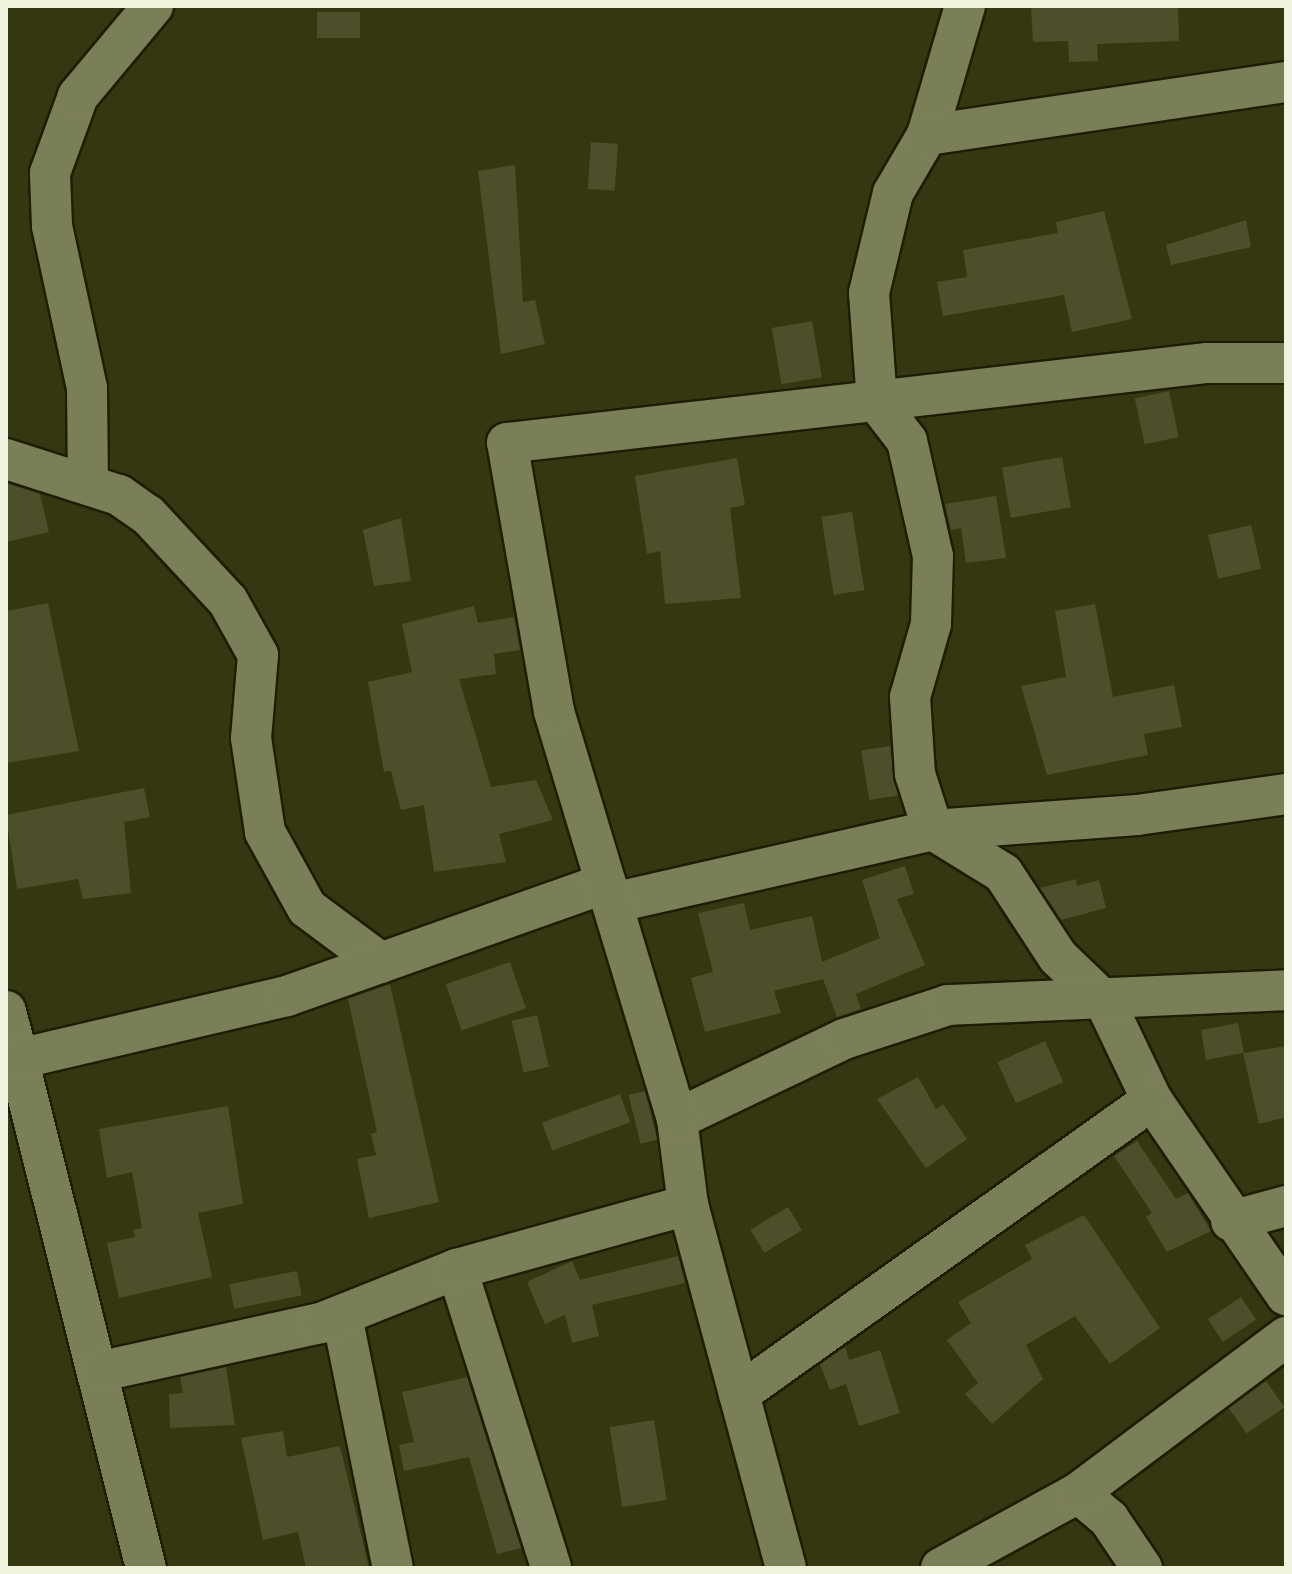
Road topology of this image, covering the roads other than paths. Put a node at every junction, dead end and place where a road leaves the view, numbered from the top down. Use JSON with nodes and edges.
{"nodes":[{"id":1,"x":153,"y":6,"type":"edge"},
{"id":2,"x":965,"y":6,"type":"edge"},
{"id":3,"x":1286,"y":82,"type":"edge"},
{"id":4,"x":927,"y":135,"type":"junction"},
{"id":5,"x":1286,"y":363,"type":"edge"},
{"id":6,"x":877,"y":402,"type":"junction"},
{"id":7,"x":6,"y":459,"type":"edge"},
{"id":8,"x":88,"y":484,"type":"junction"},
{"id":9,"x":1286,"y":794,"type":"edge"},
{"id":10,"x":933,"y":830,"type":"junction"},
{"id":11,"x":609,"y":893,"type":"junction"},
{"id":12,"x":381,"y":963,"type":"junction"},
{"id":13,"x":1286,"y":990,"type":"edge"},
{"id":14,"x":1105,"y":1002,"type":"junction"},
{"id":15,"x":6,"y":1011,"type":"edge"},
{"id":16,"x":18,"y":1059,"type":"junction"},
{"id":17,"x":1152,"y":1100,"type":"junction"},
{"id":18,"x":677,"y":1119,"type":"junction"},
{"id":19,"x":688,"y":1205,"type":"junction"},
{"id":20,"x":1286,"y":1206,"type":"edge"},
{"id":21,"x":1231,"y":1221,"type":"junction"},
{"id":22,"x":457,"y":1269,"type":"junction"},
{"id":23,"x":1286,"y":1295,"type":"edge"},
{"id":24,"x":342,"y":1316,"type":"junction"},
{"id":25,"x":1286,"y":1337,"type":"edge"},
{"id":26,"x":102,"y":1371,"type":"junction"},
{"id":27,"x":739,"y":1394,"type":"junction"},
{"id":28,"x":1078,"y":1493,"type":"junction"},
{"id":29,"x":146,"y":1568,"type":"edge"},
{"id":30,"x":393,"y":1568,"type":"edge"},
{"id":31,"x":551,"y":1568,"type":"edge"},
{"id":32,"x":786,"y":1568,"type":"edge"},
{"id":33,"x":941,"y":1568,"type":"edge"},
{"id":34,"x":1142,"y":1568,"type":"edge"}],
"edges":[{"from":1,"to":8,"type":"street"},
{"from":2,"to":4,"type":"street"},
{"from":3,"to":4,"type":"street"},
{"from":4,"to":6,"type":"street"},
{"from":5,"to":6,"type":"street"},
{"from":6,"to":10,"type":"street"},
{"from":6,"to":11,"type":"street"},
{"from":7,"to":8,"type":"street"},
{"from":8,"to":12,"type":"street"},
{"from":9,"to":10,"type":"street"},
{"from":10,"to":11,"type":"street"},
{"from":10,"to":14,"type":"street"},
{"from":11,"to":12,"type":"street"},
{"from":11,"to":18,"type":"street"},
{"from":12,"to":16,"type":"street"},
{"from":13,"to":14,"type":"street"},
{"from":14,"to":17,"type":"street"},
{"from":14,"to":18,"type":"street"},
{"from":15,"to":16,"type":"street"},
{"from":16,"to":26,"type":"street"},
{"from":17,"to":21,"type":"street"},
{"from":17,"to":27,"type":"street"},
{"from":18,"to":19,"type":"street"},
{"from":19,"to":22,"type":"street"},
{"from":19,"to":27,"type":"street"},
{"from":20,"to":21,"type":"street"},
{"from":21,"to":23,"type":"street"},
{"from":22,"to":24,"type":"street"},
{"from":22,"to":31,"type":"street"},
{"from":24,"to":26,"type":"street"},
{"from":24,"to":30,"type":"street"},
{"from":25,"to":28,"type":"street"},
{"from":26,"to":29,"type":"street"},
{"from":27,"to":32,"type":"street"},
{"from":28,"to":33,"type":"street"},
{"from":28,"to":34,"type":"street"}]}
